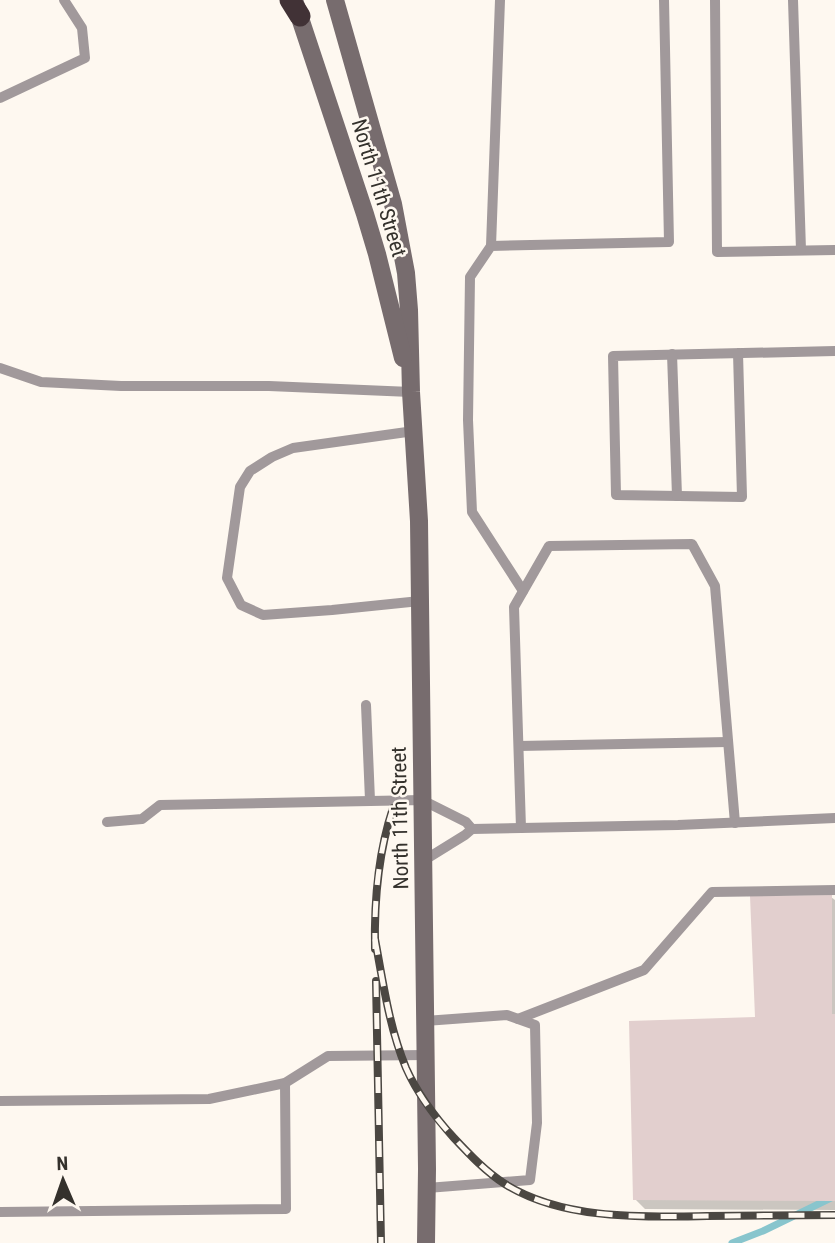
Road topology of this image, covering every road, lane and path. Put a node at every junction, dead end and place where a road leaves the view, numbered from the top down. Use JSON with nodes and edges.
{"nodes":[{"id":1,"x":64,"y":0,"type":"edge"},
{"id":2,"x":335,"y":0,"type":"edge"},
{"id":3,"x":500,"y":0,"type":"edge"},
{"id":4,"x":664,"y":0,"type":"edge"},
{"id":5,"x":715,"y":0,"type":"edge"},
{"id":6,"x":793,"y":0,"type":"edge"},
{"id":7,"x":295,"y":5,"type":"edge"},
{"id":8,"x":0,"y":98,"type":"edge"},
{"id":9,"x":491,"y":246,"type":"junction"},
{"id":10,"x":801,"y":250,"type":"junction"},
{"id":11,"x":835,"y":250,"type":"edge"},
{"id":12,"x":835,"y":351,"type":"edge"},
{"id":13,"x":738,"y":353,"type":"junction"},
{"id":14,"x":672,"y":354,"type":"junction"},
{"id":15,"x":0,"y":368,"type":"edge"},
{"id":16,"x":411,"y":392,"type":"junction"},
{"id":17,"x":414,"y":431,"type":"junction"},
{"id":18,"x":677,"y":496,"type":"junction"},
{"id":19,"x":523,"y":591,"type":"junction"},
{"id":20,"x":420,"y":601,"type":"junction"},
{"id":21,"x":366,"y":705,"type":"dead end"},
{"id":22,"x":728,"y":742,"type":"junction"},
{"id":23,"x":519,"y":746,"type":"junction"},
{"id":24,"x":370,"y":800,"type":"junction"},
{"id":25,"x":422,"y":800,"type":"junction"},
{"id":26,"x":835,"y":818,"type":"edge"},
{"id":27,"x":107,"y":822,"type":"dead end"},
{"id":28,"x":735,"y":823,"type":"junction"},
{"id":29,"x":522,"y":828,"type":"junction"},
{"id":30,"x":472,"y":829,"type":"junction"},
{"id":31,"x":423,"y":861,"type":"junction"},
{"id":32,"x":835,"y":890,"type":"edge"},
{"id":33,"x":518,"y":1019,"type":"junction"},
{"id":34,"x":425,"y":1021,"type":"junction"},
{"id":35,"x":426,"y":1055,"type":"junction"},
{"id":36,"x":285,"y":1083,"type":"junction"},
{"id":37,"x":0,"y":1101,"type":"edge"},
{"id":38,"x":427,"y":1188,"type":"junction"},
{"id":39,"x":0,"y":1212,"type":"edge"},
{"id":40,"x":426,"y":1243,"type":"edge"}],
"edges":[{"from":1,"to":8,"type":"lane"},
{"from":2,"to":16,"type":"main road","name":"North 11th Street"},
{"from":3,"to":9,"type":"lane"},
{"from":4,"to":9,"type":"lane"},
{"from":5,"to":10,"type":"lane"},
{"from":6,"to":10,"type":"lane"},
{"from":7,"to":16,"type":"main road","name":"North 11th Street"},
{"from":9,"to":19,"type":"lane"},
{"from":10,"to":11,"type":"lane"},
{"from":12,"to":13,"type":"lane"},
{"from":13,"to":14,"type":"lane"},
{"from":13,"to":18,"type":"lane"},
{"from":14,"to":18,"type":"lane"},
{"from":14,"to":18,"type":"lane"},
{"from":15,"to":16,"type":"lane"},
{"from":16,"to":17,"type":"main road","name":"North 11th Street"},
{"from":17,"to":20,"type":"main road","name":"North 11th Street"},
{"from":17,"to":20,"type":"lane"},
{"from":19,"to":22,"type":"lane"},
{"from":19,"to":23,"type":"lane"},
{"from":20,"to":25,"type":"main road","name":"North 11th Street"},
{"from":21,"to":24,"type":"lane"},
{"from":22,"to":23,"type":"lane"},
{"from":22,"to":28,"type":"lane"},
{"from":23,"to":29,"type":"lane"},
{"from":24,"to":25,"type":"lane"},
{"from":24,"to":27,"type":"lane"},
{"from":25,"to":30,"type":"lane"},
{"from":25,"to":31,"type":"main road","name":"North 11th Street"},
{"from":26,"to":28,"type":"lane"},
{"from":28,"to":29,"type":"lane"},
{"from":29,"to":30,"type":"lane"},
{"from":30,"to":31,"type":"lane"},
{"from":31,"to":34,"type":"main road","name":"North 11th Street"},
{"from":32,"to":33,"type":"lane"},
{"from":33,"to":34,"type":"lane"},
{"from":33,"to":38,"type":"lane"},
{"from":34,"to":35,"type":"main road","name":"North 11th Street"},
{"from":35,"to":36,"type":"lane"},
{"from":35,"to":38,"type":"main road","name":"North 11th Street"},
{"from":36,"to":37,"type":"lane"},
{"from":36,"to":39,"type":"lane"},
{"from":38,"to":40,"type":"main road","name":"North 11th Street"}]}
